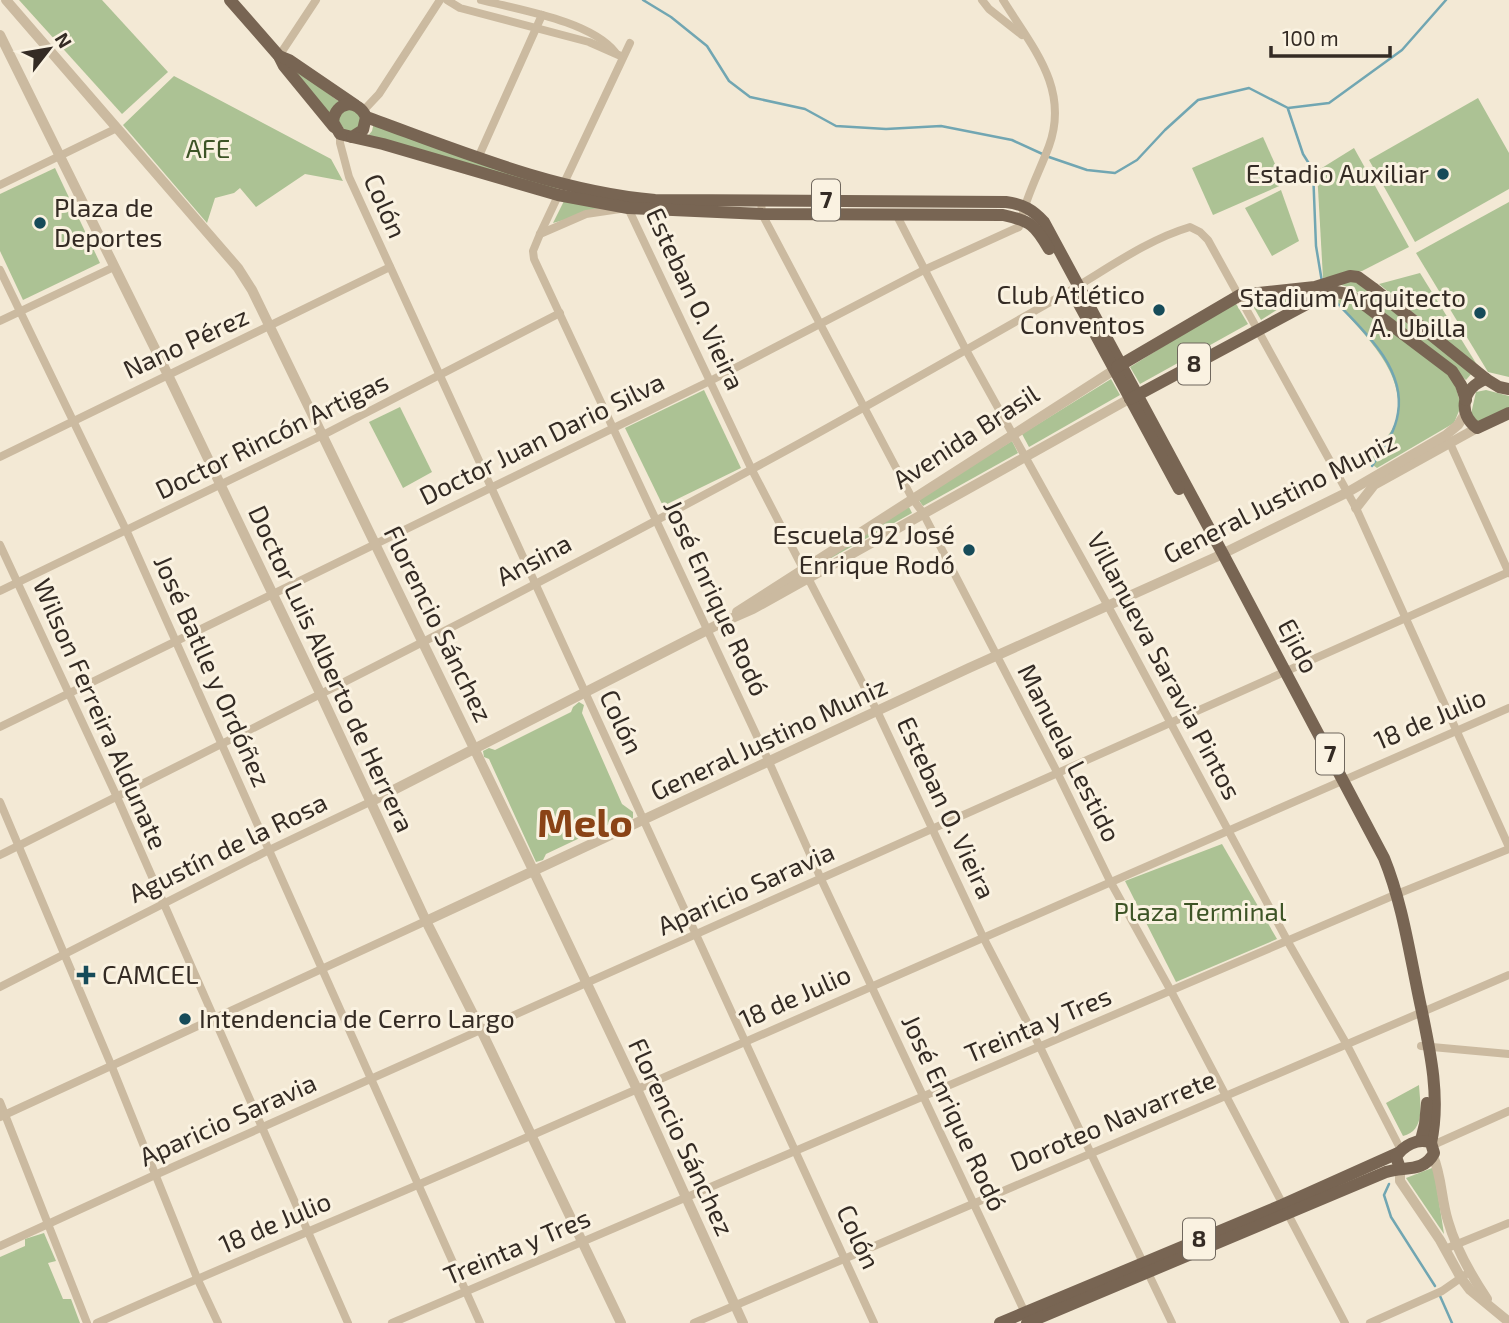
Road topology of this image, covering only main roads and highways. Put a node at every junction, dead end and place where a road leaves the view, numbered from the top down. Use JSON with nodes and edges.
{"nodes":[{"id":1,"x":230,"y":0,"type":"edge"},
{"id":2,"x":279,"y":56,"type":"junction"},
{"id":3,"x":361,"y":111,"type":"junction"},
{"id":4,"x":343,"y":133,"type":"junction"},
{"id":5,"x":560,"y":190,"type":"junction"},
{"id":6,"x":628,"y":203,"type":"junction"},
{"id":7,"x":896,"y":207,"type":"junction"},
{"id":8,"x":1334,"y":286,"type":"junction"},
{"id":9,"x":1316,"y":292,"type":"junction"},
{"id":10,"x":1117,"y":367,"type":"junction"},
{"id":11,"x":1486,"y":379,"type":"junction"},
{"id":12,"x":1509,"y":389,"type":"edge"},
{"id":13,"x":1133,"y":397,"type":"junction"},
{"id":14,"x":1466,"y":400,"type":"junction"},
{"id":15,"x":1509,"y":413,"type":"edge"},
{"id":16,"x":1430,"y":1146,"type":"junction"},
{"id":17,"x":1400,"y":1152,"type":"junction"},
{"id":18,"x":1400,"y":1169,"type":"junction"},
{"id":19,"x":1284,"y":1210,"type":"junction"},
{"id":20,"x":1028,"y":1320,"type":"edge"},
{"id":21,"x":1000,"y":1323,"type":"edge"}],
"edges":[{"from":1,"to":2,"type":"main road","number":"7"},
{"from":2,"to":3,"type":"main road","number":"7"},
{"from":2,"to":4,"type":"main road","number":"7"},
{"from":3,"to":4,"type":"main road"},
{"from":3,"to":4,"type":"main road"},
{"from":3,"to":5,"type":"main road","number":"7"},
{"from":4,"to":5,"type":"main road","number":"7"},
{"from":5,"to":6,"type":"main road","number":"7"},
{"from":6,"to":7,"type":"main road","number":"7"},
{"from":6,"to":7,"type":"main road","number":"7"},
{"from":7,"to":10,"type":"main road","name":"Ejido","number":"7"},
{"from":8,"to":9,"type":"main road","number":"8"},
{"from":8,"to":11,"type":"main road","number":"8"},
{"from":8,"to":14,"type":"main road"},
{"from":9,"to":10,"type":"main road","name":"Avenida Brasil","number":"8"},
{"from":9,"to":13,"type":"main road","name":"Avenida Brasil","number":"8"},
{"from":10,"to":13,"type":"main road","name":"Ejido","number":"7"},
{"from":11,"to":12,"type":"main road","number":"8"},
{"from":11,"to":14,"type":"main road"},
{"from":13,"to":16,"type":"main road","name":"Ejido","number":"7"},
{"from":14,"to":15,"type":"main road"},
{"from":16,"to":17,"type":"main road"},
{"from":16,"to":18,"type":"main road"},
{"from":17,"to":18,"type":"main road"},
{"from":17,"to":19,"type":"main road","number":"8"},
{"from":18,"to":19,"type":"main road","number":"8"},
{"from":19,"to":20,"type":"main road","number":"8"},
{"from":20,"to":21,"type":"main road","number":"8"}]}
